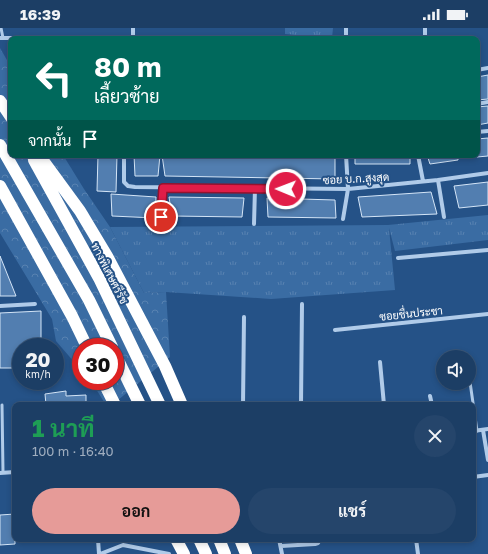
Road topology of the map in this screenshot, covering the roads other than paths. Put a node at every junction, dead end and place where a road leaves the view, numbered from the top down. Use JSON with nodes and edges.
{"nodes":[{"id":1,"x":1,"y":28,"type":"edge"},
{"id":2,"x":2,"y":38,"type":"edge"},
{"id":3,"x":0,"y":101,"type":"edge"},
{"id":4,"x":8,"y":113,"type":"edge"},
{"id":5,"x":0,"y":145,"type":"edge"},
{"id":6,"x":34,"y":158,"type":"edge"},
{"id":7,"x":40,"y":158,"type":"edge"},
{"id":8,"x":124,"y":158,"type":"edge"},
{"id":9,"x":346,"y":158,"type":"edge"},
{"id":10,"x":419,"y":158,"type":"edge"},
{"id":11,"x":488,"y":173,"type":"edge"},
{"id":12,"x":438,"y":180,"type":"junction"},
{"id":13,"x":423,"y":181,"type":"junction"},
{"id":14,"x":0,"y":186,"type":"edge"},
{"id":15,"x":163,"y":188,"type":"junction"},
{"id":16,"x":255,"y":188,"type":"junction"},
{"id":17,"x":348,"y":189,"type":"junction"},
{"id":18,"x":161,"y":217,"type":"dead end"},
{"id":19,"x":444,"y":217,"type":"dead end"},
{"id":20,"x":343,"y":218,"type":"dead end"},
{"id":21,"x":254,"y":224,"type":"dead end"},
{"id":22,"x":488,"y":250,"type":"edge"},
{"id":23,"x":398,"y":258,"type":"dead end"},
{"id":24,"x":35,"y":304,"type":"dead end"},
{"id":25,"x":302,"y":304,"type":"dead end"},
{"id":26,"x":0,"y":306,"type":"edge"},
{"id":27,"x":488,"y":314,"type":"edge"},
{"id":28,"x":244,"y":317,"type":"dead end"},
{"id":29,"x":488,"y":317,"type":"edge"},
{"id":30,"x":335,"y":330,"type":"dead end"},
{"id":31,"x":83,"y":338,"type":"edge"},
{"id":32,"x":108,"y":338,"type":"edge"},
{"id":33,"x":380,"y":362,"type":"dead end"},
{"id":34,"x":124,"y":372,"type":"edge"},
{"id":35,"x":108,"y":390,"type":"edge"},
{"id":36,"x":471,"y":390,"type":"edge"},
{"id":37,"x":430,"y":396,"type":"dead end"},
{"id":38,"x":114,"y":402,"type":"edge"},
{"id":39,"x":139,"y":402,"type":"edge"},
{"id":40,"x":159,"y":402,"type":"edge"},
{"id":41,"x":181,"y":402,"type":"edge"},
{"id":42,"x":243,"y":402,"type":"edge"},
{"id":43,"x":301,"y":402,"type":"edge"},
{"id":44,"x":384,"y":402,"type":"edge"},
{"id":45,"x":431,"y":402,"type":"edge"},
{"id":46,"x":472,"y":402,"type":"edge"},
{"id":47,"x":2,"y":405,"type":"dead end"},
{"id":48,"x":488,"y":429,"type":"edge"},
{"id":49,"x":483,"y":430,"type":"junction"},
{"id":50,"x":476,"y":431,"type":"edge"},
{"id":51,"x":488,"y":460,"type":"edge"},
{"id":52,"x":2,"y":472,"type":"edge"},
{"id":53,"x":488,"y":475,"type":"edge"},
{"id":54,"x":476,"y":476,"type":"edge"},
{"id":55,"x":98,"y":542,"type":"edge"},
{"id":56,"x":178,"y":542,"type":"edge"},
{"id":57,"x":200,"y":542,"type":"edge"},
{"id":58,"x":220,"y":542,"type":"edge"},
{"id":59,"x":241,"y":542,"type":"edge"},
{"id":60,"x":280,"y":542,"type":"edge"},
{"id":61,"x":318,"y":542,"type":"edge"},
{"id":62,"x":416,"y":542,"type":"edge"},
{"id":63,"x":281,"y":546,"type":"junction"},
{"id":64,"x":100,"y":554,"type":"edge"},
{"id":65,"x":169,"y":554,"type":"edge"},
{"id":66,"x":184,"y":554,"type":"edge"},
{"id":67,"x":206,"y":554,"type":"edge"},
{"id":68,"x":225,"y":554,"type":"edge"},
{"id":69,"x":246,"y":554,"type":"edge"},
{"id":70,"x":282,"y":554,"type":"edge"},
{"id":71,"x":418,"y":554,"type":"edge"}],
"edges":[{"from":1,"to":2,"type":"lane"},
{"from":3,"to":4,"type":"highway"},
{"from":5,"to":32,"type":"highway"},
{"from":6,"to":40,"type":"highway","name":"ทางพิเศษศรีรัช"},
{"from":7,"to":41,"type":"highway"},
{"from":8,"to":15,"type":"street","name":"ซอย บ.ก.สูงสุด"},
{"from":9,"to":17,"type":"street"},
{"from":10,"to":13,"type":"street"},
{"from":11,"to":12,"type":"street","name":"ซอย บ.ก.สูงสุด"},
{"from":12,"to":13,"type":"street","name":"ซอย บ.ก.สูงสุด"},
{"from":12,"to":19,"type":"street"},
{"from":13,"to":17,"type":"street","name":"ซอย บ.ก.สูงสุด"},
{"from":14,"to":31,"type":"highway"},
{"from":15,"to":16,"type":"street","name":"ซอย บ.ก.สูงสุด"},
{"from":15,"to":18,"type":"street"},
{"from":16,"to":17,"type":"street","name":"ซอย บ.ก.สูงสุด"},
{"from":16,"to":21,"type":"street"},
{"from":17,"to":20,"type":"street"},
{"from":22,"to":23,"type":"street"},
{"from":24,"to":26,"type":"street"},
{"from":25,"to":43,"type":"street"},
{"from":27,"to":29,"type":"lane"},
{"from":27,"to":30,"type":"street","name":"ซอยชื่นประชา"},
{"from":28,"to":42,"type":"street"},
{"from":33,"to":44,"type":"street"},
{"from":34,"to":39,"type":"highway"},
{"from":35,"to":38,"type":"highway"},
{"from":36,"to":46,"type":"lane"},
{"from":37,"to":45,"type":"street"},
{"from":47,"to":52,"type":"lane"},
{"from":48,"to":49,"type":"street"},
{"from":49,"to":50,"type":"street"},
{"from":49,"to":51,"type":"street"},
{"from":53,"to":54,"type":"street"},
{"from":55,"to":64,"type":"street"},
{"from":56,"to":66,"type":"highway"},
{"from":57,"to":67,"type":"highway"},
{"from":58,"to":68,"type":"highway"},
{"from":59,"to":69,"type":"highway"},
{"from":60,"to":63,"type":"street"},
{"from":61,"to":63,"type":"street"},
{"from":62,"to":71,"type":"street"},
{"from":63,"to":70,"type":"street"},
{"from":64,"to":65,"type":"street"}]}
